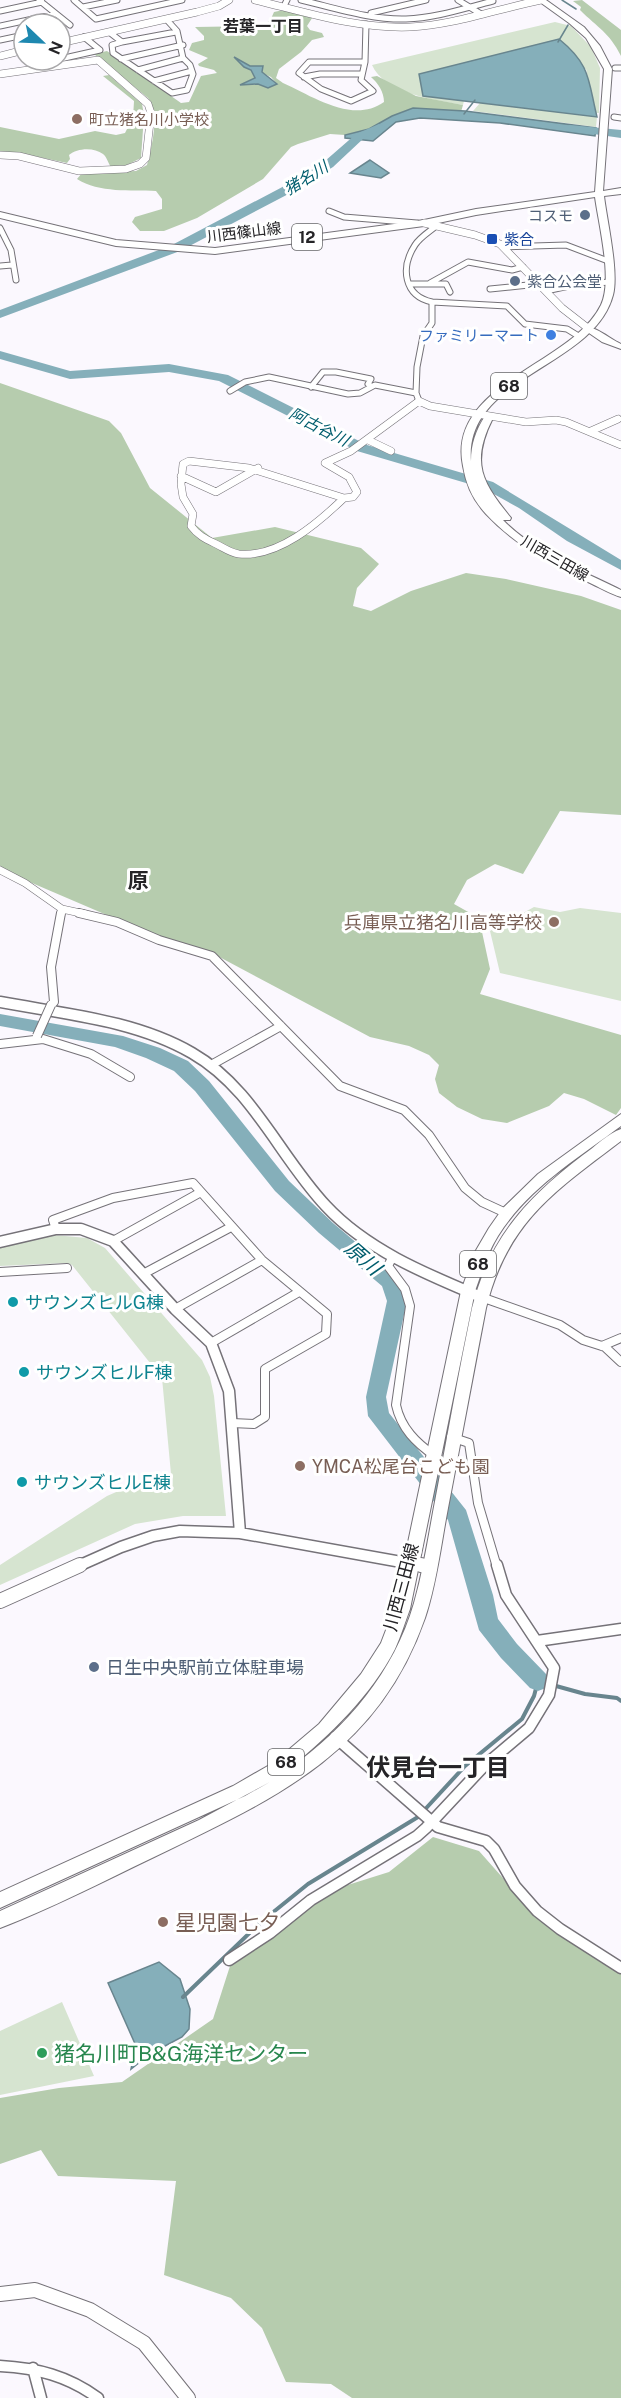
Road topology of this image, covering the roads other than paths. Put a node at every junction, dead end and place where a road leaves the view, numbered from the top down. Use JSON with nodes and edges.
{"nodes":[{"id":1,"x":74,"y":0,"type":"edge"},
{"id":2,"x":117,"y":0,"type":"edge"},
{"id":3,"x":182,"y":0,"type":"edge"},
{"id":4,"x":229,"y":0,"type":"edge"},
{"id":5,"x":255,"y":0,"type":"edge"},
{"id":6,"x":301,"y":0,"type":"edge"},
{"id":7,"x":426,"y":0,"type":"edge"},
{"id":8,"x":458,"y":0,"type":"edge"},
{"id":9,"x":491,"y":0,"type":"edge"},
{"id":10,"x":541,"y":0,"type":"edge"},
{"id":11,"x":551,"y":0,"type":"edge"},
{"id":12,"x":41,"y":1,"type":"edge"},
{"id":13,"x":286,"y":3,"type":"edge"},
{"id":14,"x":82,"y":7,"type":"junction"},
{"id":15,"x":469,"y":7,"type":"junction"},
{"id":16,"x":0,"y":11,"type":"edge"},
{"id":17,"x":54,"y":12,"type":"edge"},
{"id":18,"x":197,"y":12,"type":"junction"},
{"id":19,"x":367,"y":14,"type":"junction"},
{"id":20,"x":481,"y":14,"type":"junction"},
{"id":21,"x":166,"y":19,"type":"junction"},
{"id":22,"x":366,"y":24,"type":"junction"},
{"id":23,"x":109,"y":32,"type":"junction"},
{"id":24,"x":176,"y":32,"type":"junction"},
{"id":25,"x":84,"y":37,"type":"junction"},
{"id":26,"x":72,"y":40,"type":"edge"},
{"id":27,"x":122,"y":42,"type":"junction"},
{"id":28,"x":183,"y":45,"type":"junction"},
{"id":29,"x":72,"y":56,"type":"edge"},
{"id":30,"x":183,"y":58,"type":"junction"},
{"id":31,"x":121,"y":59,"type":"junction"},
{"id":32,"x":365,"y":62,"type":"junction"},
{"id":33,"x":618,"y":68,"type":"edge"},
{"id":34,"x":138,"y":70,"type":"junction"},
{"id":35,"x":192,"y":71,"type":"junction"},
{"id":36,"x":0,"y":74,"type":"edge"},
{"id":37,"x":362,"y":74,"type":"junction"},
{"id":38,"x":304,"y":77,"type":"junction"},
{"id":39,"x":154,"y":81,"type":"junction"},
{"id":40,"x":616,"y":86,"type":"dead end"},
{"id":41,"x":615,"y":107,"type":"dead end"},
{"id":42,"x":613,"y":122,"type":"edge"},
{"id":43,"x":0,"y":155,"type":"edge"},
{"id":44,"x":621,"y":191,"type":"edge"},
{"id":45,"x":603,"y":193,"type":"junction"},
{"id":46,"x":329,"y":211,"type":"dead end"},
{"id":47,"x":0,"y":215,"type":"edge"},
{"id":48,"x":421,"y":223,"type":"junction"},
{"id":49,"x":435,"y":226,"type":"junction"},
{"id":50,"x":0,"y":228,"type":"edge"},
{"id":51,"x":504,"y":247,"type":"junction"},
{"id":52,"x":0,"y":250,"type":"edge"},
{"id":53,"x":11,"y":250,"type":"junction"},
{"id":54,"x":608,"y":261,"type":"junction"},
{"id":55,"x":12,"y":265,"type":"junction"},
{"id":56,"x":0,"y":267,"type":"edge"},
{"id":57,"x":523,"y":267,"type":"junction"},
{"id":58,"x":16,"y":280,"type":"dead end"},
{"id":59,"x":611,"y":282,"type":"junction"},
{"id":60,"x":430,"y":283,"type":"junction"},
{"id":61,"x":410,"y":284,"type":"junction"},
{"id":62,"x":538,"y":284,"type":"junction"},
{"id":63,"x":490,"y":289,"type":"dead end"},
{"id":64,"x":546,"y":291,"type":"junction"},
{"id":65,"x":450,"y":292,"type":"dead end"},
{"id":66,"x":432,"y":302,"type":"junction"},
{"id":67,"x":592,"y":331,"type":"junction"},
{"id":68,"x":580,"y":337,"type":"junction"},
{"id":69,"x":621,"y":347,"type":"edge"},
{"id":70,"x":371,"y":386,"type":"junction"},
{"id":71,"x":311,"y":387,"type":"junction"},
{"id":72,"x":230,"y":391,"type":"dead end"},
{"id":73,"x":416,"y":393,"type":"junction"},
{"id":74,"x":419,"y":401,"type":"junction"},
{"id":75,"x":485,"y":415,"type":"junction"},
{"id":76,"x":618,"y":419,"type":"dead end"},
{"id":77,"x":553,"y":420,"type":"junction"},
{"id":78,"x":537,"y":428,"type":"dead end"},
{"id":79,"x":591,"y":431,"type":"junction"},
{"id":80,"x":366,"y":441,"type":"junction"},
{"id":81,"x":621,"y":445,"type":"edge"},
{"id":82,"x":391,"y":451,"type":"dead end"},
{"id":83,"x":259,"y":468,"type":"junction"},
{"id":84,"x":181,"y":476,"type":"junction"},
{"id":85,"x":344,"y":498,"type":"junction"},
{"id":86,"x":621,"y":586,"type":"edge"},
{"id":87,"x":621,"y":594,"type":"edge"},
{"id":88,"x":0,"y":870,"type":"edge"},
{"id":89,"x":62,"y":909,"type":"junction"},
{"id":90,"x":0,"y":1002,"type":"edge"},
{"id":91,"x":281,"y":1026,"type":"junction"},
{"id":92,"x":36,"y":1038,"type":"junction"},
{"id":93,"x":0,"y":1044,"type":"edge"},
{"id":94,"x":211,"y":1065,"type":"junction"},
{"id":95,"x":130,"y":1077,"type":"dead end"},
{"id":96,"x":621,"y":1119,"type":"edge"},
{"id":97,"x":621,"y":1134,"type":"edge"},
{"id":98,"x":201,"y":1192,"type":"junction"},
{"id":99,"x":508,"y":1214,"type":"junction"},
{"id":100,"x":231,"y":1227,"type":"junction"},
{"id":101,"x":56,"y":1229,"type":"junction"},
{"id":102,"x":113,"y":1241,"type":"junction"},
{"id":103,"x":0,"y":1242,"type":"edge"},
{"id":104,"x":393,"y":1256,"type":"junction"},
{"id":105,"x":261,"y":1260,"type":"junction"},
{"id":106,"x":67,"y":1268,"type":"dead end"},
{"id":107,"x":0,"y":1272,"type":"edge"},
{"id":108,"x":143,"y":1274,"type":"junction"},
{"id":109,"x":299,"y":1292,"type":"junction"},
{"id":110,"x":475,"y":1294,"type":"junction"},
{"id":111,"x":175,"y":1309,"type":"junction"},
{"id":112,"x":621,"y":1338,"type":"edge"},
{"id":113,"x":211,"y":1343,"type":"junction"},
{"id":114,"x":602,"y":1346,"type":"junction"},
{"id":115,"x":621,"y":1362,"type":"edge"},
{"id":116,"x":232,"y":1424,"type":"junction"},
{"id":117,"x":447,"y":1436,"type":"junction"},
{"id":118,"x":434,"y":1460,"type":"junction"},
{"id":119,"x":240,"y":1533,"type":"junction"},
{"id":120,"x":411,"y":1563,"type":"junction"},
{"id":121,"x":429,"y":1567,"type":"junction"},
{"id":122,"x":0,"y":1601,"type":"edge"},
{"id":123,"x":621,"y":1629,"type":"edge"},
{"id":124,"x":537,"y":1641,"type":"junction"},
{"id":125,"x":325,"y":1729,"type":"junction"},
{"id":126,"x":338,"y":1740,"type":"junction"},
{"id":127,"x":425,"y":1816,"type":"junction"},
{"id":128,"x":0,"y":1900,"type":"edge"},
{"id":129,"x":0,"y":1920,"type":"edge"},
{"id":130,"x":229,"y":1960,"type":"dead end"},
{"id":131,"x":621,"y":1968,"type":"edge"},
{"id":132,"x":0,"y":2294,"type":"edge"},
{"id":133,"x":0,"y":2366,"type":"edge"},
{"id":134,"x":33,"y":2368,"type":"junction"},
{"id":135,"x":41,"y":2398,"type":"edge"},
{"id":136,"x":98,"y":2398,"type":"edge"},
{"id":137,"x":188,"y":2398,"type":"edge"}],
"edges":[{"from":1,"to":14,"type":"street"},
{"from":2,"to":14,"type":"street"},
{"from":3,"to":14,"type":"street"},
{"from":3,"to":18,"type":"street"},
{"from":4,"to":18,"type":"street"},
{"from":5,"to":13,"type":"street"},
{"from":6,"to":19,"type":"street"},
{"from":7,"to":19,"type":"street"},
{"from":8,"to":15,"type":"street"},
{"from":9,"to":15,"type":"street"},
{"from":10,"to":20,"type":"street"},
{"from":10,"to":42,"type":"main road"},
{"from":11,"to":33,"type":"main road"},
{"from":12,"to":16,"type":"street"},
{"from":12,"to":17,"type":"street"},
{"from":13,"to":22,"type":"street"},
{"from":15,"to":19,"type":"street"},
{"from":15,"to":20,"type":"street"},
{"from":18,"to":21,"type":"street"},
{"from":20,"to":22,"type":"street"},
{"from":21,"to":23,"type":"street"},
{"from":21,"to":24,"type":"street"},
{"from":22,"to":32,"type":"street"},
{"from":23,"to":25,"type":"street"},
{"from":23,"to":27,"type":"street"},
{"from":24,"to":27,"type":"street"},
{"from":24,"to":28,"type":"street"},
{"from":25,"to":26,"type":"street"},
{"from":25,"to":29,"type":"street"},
{"from":27,"to":31,"type":"street"},
{"from":28,"to":30,"type":"street"},
{"from":28,"to":31,"type":"street"},
{"from":30,"to":34,"type":"street"},
{"from":30,"to":35,"type":"street"},
{"from":31,"to":34,"type":"street"},
{"from":32,"to":37,"type":"street"},
{"from":32,"to":38,"type":"street"},
{"from":33,"to":40,"type":"main road"},
{"from":34,"to":39,"type":"street"},
{"from":35,"to":39,"type":"street"},
{"from":35,"to":39,"type":"street"},
{"from":36,"to":43,"type":"street"},
{"from":37,"to":38,"type":"street"},
{"from":37,"to":38,"type":"street"},
{"from":41,"to":42,"type":"main road"},
{"from":42,"to":45,"type":"main road"},
{"from":44,"to":45,"type":"main road","name":"川西篠山線","number":"12"},
{"from":45,"to":48,"type":"main road","name":"川西篠山線","number":"12"},
{"from":45,"to":54,"type":"main road","name":"川西三田線","number":"68"},
{"from":45,"to":67,"type":"main road","name":"川西三田線","number":"68"},
{"from":46,"to":48,"type":"street"},
{"from":47,"to":48,"type":"main road","name":"川西篠山線","number":"12"},
{"from":48,"to":49,"type":"street"},
{"from":49,"to":51,"type":"street"},
{"from":49,"to":61,"type":"street"},
{"from":50,"to":53,"type":"street"},
{"from":51,"to":54,"type":"street"},
{"from":51,"to":57,"type":"street"},
{"from":52,"to":53,"type":"street"},
{"from":53,"to":55,"type":"street"},
{"from":54,"to":59,"type":"main road","name":"川西三田線","number":"68"},
{"from":55,"to":56,"type":"street"},
{"from":55,"to":58,"type":"street"},
{"from":57,"to":60,"type":"street"},
{"from":57,"to":62,"type":"street"},
{"from":59,"to":64,"type":"street"},
{"from":59,"to":67,"type":"main road","name":"川西三田線","number":"68"},
{"from":60,"to":61,"type":"street"},
{"from":60,"to":65,"type":"street"},
{"from":61,"to":66,"type":"street"},
{"from":62,"to":63,"type":"street"},
{"from":62,"to":64,"type":"street"},
{"from":64,"to":67,"type":"street"},
{"from":66,"to":68,"type":"street"},
{"from":66,"to":73,"type":"street"},
{"from":67,"to":68,"type":"main road","name":"川西三田線","number":"68"},
{"from":67,"to":69,"type":"main road"},
{"from":67,"to":75,"type":"main road","name":"川西三田線","number":"68"},
{"from":68,"to":75,"type":"main road","name":"川西三田線","number":"68"},
{"from":70,"to":71,"type":"street"},
{"from":70,"to":71,"type":"street"},
{"from":70,"to":73,"type":"street"},
{"from":71,"to":72,"type":"street"},
{"from":73,"to":74,"type":"street"},
{"from":74,"to":75,"type":"street"},
{"from":74,"to":80,"type":"street"},
{"from":75,"to":77,"type":"street"},
{"from":75,"to":86,"type":"main road","name":"川西三田線","number":"68"},
{"from":75,"to":87,"type":"main road","name":"川西三田線","number":"68"},
{"from":76,"to":79,"type":"street"},
{"from":77,"to":78,"type":"street"},
{"from":77,"to":79,"type":"street"},
{"from":79,"to":81,"type":"street"},
{"from":80,"to":82,"type":"street"},
{"from":80,"to":85,"type":"street"},
{"from":83,"to":84,"type":"street"},
{"from":83,"to":84,"type":"street"},
{"from":83,"to":85,"type":"street"},
{"from":84,"to":85,"type":"street"},
{"from":88,"to":89,"type":"street"},
{"from":89,"to":91,"type":"street"},
{"from":89,"to":92,"type":"street","bridge":true},
{"from":90,"to":94,"type":"street"},
{"from":91,"to":94,"type":"street"},
{"from":91,"to":99,"type":"street"},
{"from":92,"to":93,"type":"street"},
{"from":92,"to":95,"type":"street"},
{"from":94,"to":104,"type":"street"},
{"from":96,"to":99,"type":"main road","name":"川西三田線","number":"68"},
{"from":97,"to":110,"type":"main road","name":"川西三田線","number":"68"},
{"from":98,"to":100,"type":"street"},
{"from":98,"to":101,"type":"street"},
{"from":98,"to":102,"type":"street"},
{"from":99,"to":110,"type":"main road","name":"川西三田線","number":"68"},
{"from":100,"to":105,"type":"street"},
{"from":100,"to":108,"type":"street"},
{"from":101,"to":102,"type":"street"},
{"from":101,"to":103,"type":"street"},
{"from":102,"to":108,"type":"street"},
{"from":104,"to":110,"type":"street"},
{"from":104,"to":118,"type":"street"},
{"from":105,"to":109,"type":"street"},
{"from":105,"to":111,"type":"street"},
{"from":106,"to":107,"type":"street"},
{"from":108,"to":111,"type":"street"},
{"from":109,"to":113,"type":"street"},
{"from":109,"to":116,"type":"street"},
{"from":110,"to":114,"type":"street"},
{"from":110,"to":117,"type":"main road","name":"川西三田線","number":"68"},
{"from":111,"to":113,"type":"street"},
{"from":112,"to":114,"type":"street"},
{"from":113,"to":116,"type":"street"},
{"from":114,"to":115,"type":"street"},
{"from":116,"to":119,"type":"street"},
{"from":117,"to":118,"type":"main road","name":"川西三田線","number":"68"},
{"from":117,"to":121,"type":"main road","name":"川西三田線","number":"68"},
{"from":117,"to":124,"type":"street"},
{"from":118,"to":120,"type":"main road","name":"川西三田線","number":"68"},
{"from":119,"to":120,"type":"street"},
{"from":119,"to":122,"type":"street"},
{"from":120,"to":121,"type":"street"},
{"from":120,"to":125,"type":"main road","name":"川西三田線","number":"68"},
{"from":121,"to":126,"type":"main road","name":"川西三田線","number":"68"},
{"from":123,"to":124,"type":"street"},
{"from":124,"to":127,"type":"street"},
{"from":125,"to":126,"type":"street"},
{"from":125,"to":128,"type":"main road","name":"川西三田線","number":"68"},
{"from":126,"to":127,"type":"street"},
{"from":126,"to":129,"type":"main road","name":"川西三田線","number":"68"},
{"from":127,"to":130,"type":"street"},
{"from":127,"to":131,"type":"street"},
{"from":132,"to":137,"type":"street"},
{"from":133,"to":134,"type":"street"},
{"from":134,"to":135,"type":"street"},
{"from":134,"to":136,"type":"street"}]}
